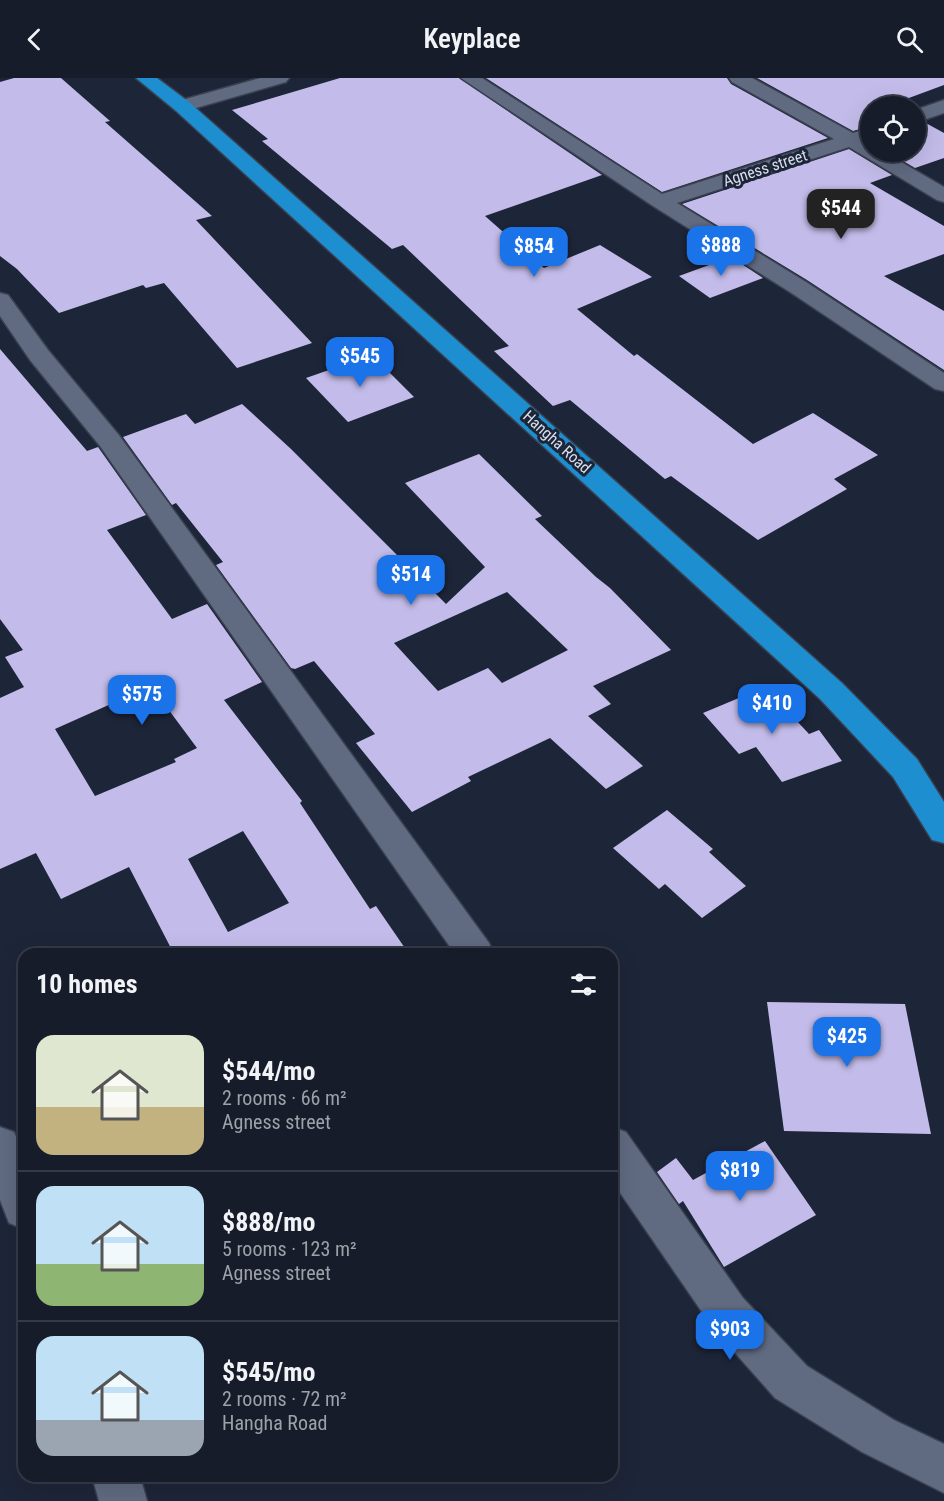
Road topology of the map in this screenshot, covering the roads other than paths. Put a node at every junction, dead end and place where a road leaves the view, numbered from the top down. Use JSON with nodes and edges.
{"nodes":[{"id":1,"x":145,"y":78,"type":"edge"},
{"id":2,"x":280,"y":78,"type":"edge"},
{"id":3,"x":470,"y":78,"type":"edge"},
{"id":4,"x":738,"y":78,"type":"edge"},
{"id":5,"x":182,"y":106,"type":"junction"},
{"id":6,"x":944,"y":106,"type":"edge"},
{"id":7,"x":926,"y":113,"type":"edge"},
{"id":8,"x":860,"y":141,"type":"edge"},
{"id":9,"x":860,"y":146,"type":"edge"},
{"id":10,"x":893,"y":162,"type":"edge"},
{"id":11,"x":944,"y":196,"type":"edge"},
{"id":12,"x":660,"y":202,"type":"junction"},
{"id":13,"x":0,"y":300,"type":"edge"},
{"id":14,"x":944,"y":384,"type":"edge"},
{"id":15,"x":944,"y":830,"type":"edge"},
{"id":16,"x":472,"y":948,"type":"edge"},
{"id":17,"x":0,"y":1146,"type":"edge"},
{"id":18,"x":618,"y":1155,"type":"edge"},
{"id":19,"x":18,"y":1193,"type":"edge"},
{"id":20,"x":944,"y":1469,"type":"edge"},
{"id":21,"x":118,"y":1482,"type":"edge"},
{"id":22,"x":123,"y":1501,"type":"edge"}],
"edges":[{"from":1,"to":5,"type":"highway","name":"Hangha Road"},
{"from":2,"to":5,"type":"street"},
{"from":3,"to":12,"type":"street"},
{"from":4,"to":8,"type":"street"},
{"from":5,"to":15,"type":"highway","name":"Hangha Road"},
{"from":6,"to":7,"type":"street"},
{"from":9,"to":12,"type":"street","name":"Agness street"},
{"from":10,"to":11,"type":"street"},
{"from":12,"to":14,"type":"street"},
{"from":13,"to":16,"type":"street"},
{"from":17,"to":19,"type":"street"},
{"from":18,"to":20,"type":"street"},
{"from":21,"to":22,"type":"street"}]}
